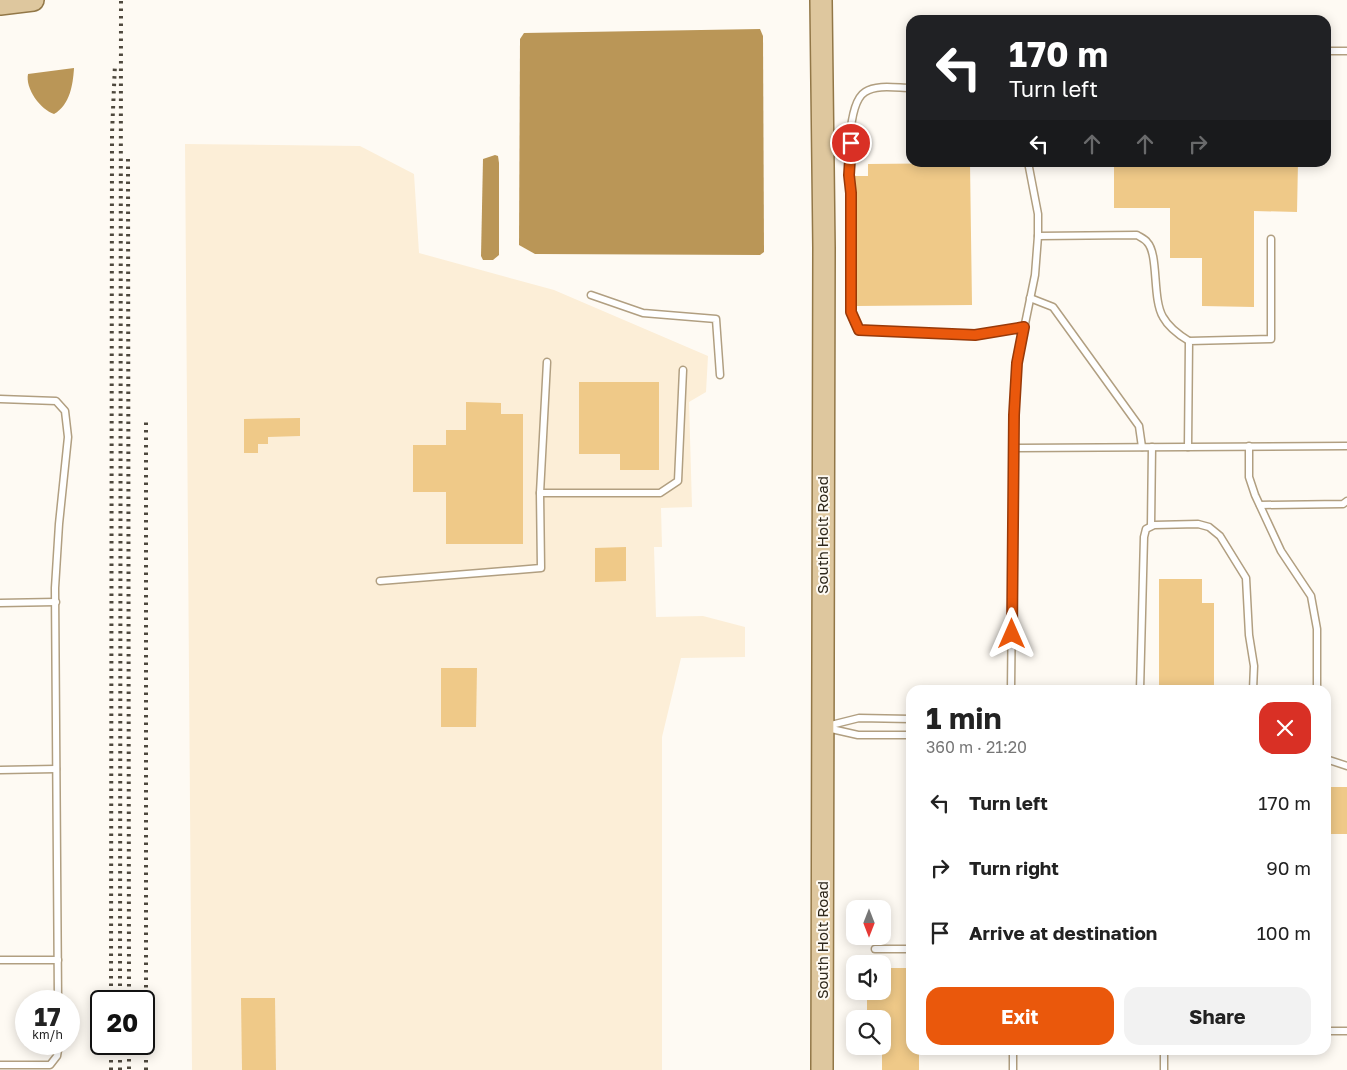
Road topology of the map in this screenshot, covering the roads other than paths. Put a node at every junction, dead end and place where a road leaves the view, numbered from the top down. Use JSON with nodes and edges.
{"nodes":[{"id":1,"x":33,"y":0,"type":"edge"},
{"id":2,"x":821,"y":0,"type":"edge"},
{"id":3,"x":0,"y":4,"type":"edge"},
{"id":4,"x":1331,"y":51,"type":"edge"},
{"id":5,"x":1347,"y":51,"type":"edge"},
{"id":6,"x":906,"y":88,"type":"edge"},
{"id":7,"x":1029,"y":167,"type":"edge"},
{"id":8,"x":1038,"y":236,"type":"junction"},
{"id":9,"x":1270,"y":239,"type":"dead end"},
{"id":10,"x":591,"y":295,"type":"dead end"},
{"id":11,"x":1030,"y":298,"type":"junction"},
{"id":12,"x":1024,"y":327,"type":"junction"},
{"id":13,"x":1188,"y":342,"type":"junction"},
{"id":14,"x":547,"y":362,"type":"dead end"},
{"id":15,"x":683,"y":370,"type":"dead end"},
{"id":16,"x":720,"y":375,"type":"dead end"},
{"id":17,"x":0,"y":399,"type":"edge"},
{"id":18,"x":1249,"y":446,"type":"junction"},
{"id":19,"x":1347,"y":446,"type":"edge"},
{"id":20,"x":1142,"y":447,"type":"junction"},
{"id":21,"x":1152,"y":447,"type":"junction"},
{"id":22,"x":1188,"y":447,"type":"junction"},
{"id":23,"x":1013,"y":448,"type":"junction"},
{"id":24,"x":540,"y":493,"type":"junction"},
{"id":25,"x":1347,"y":501,"type":"edge"},
{"id":26,"x":1260,"y":505,"type":"junction"},
{"id":27,"x":1151,"y":526,"type":"junction"},
{"id":28,"x":380,"y":581,"type":"dead end"},
{"id":29,"x":56,"y":602,"type":"junction"},
{"id":30,"x":0,"y":603,"type":"edge"},
{"id":31,"x":1011,"y":685,"type":"edge"},
{"id":32,"x":1140,"y":685,"type":"edge"},
{"id":33,"x":1253,"y":685,"type":"edge"},
{"id":34,"x":1317,"y":685,"type":"edge"},
{"id":35,"x":906,"y":719,"type":"edge"},
{"id":36,"x":823,"y":727,"type":"junction"},
{"id":37,"x":906,"y":735,"type":"edge"},
{"id":38,"x":1331,"y":760,"type":"edge"},
{"id":39,"x":1347,"y":766,"type":"edge"},
{"id":40,"x":56,"y":769,"type":"junction"},
{"id":41,"x":0,"y":770,"type":"edge"},
{"id":42,"x":875,"y":949,"type":"dead end"},
{"id":43,"x":906,"y":949,"type":"edge"},
{"id":44,"x":0,"y":960,"type":"edge"},
{"id":45,"x":58,"y":960,"type":"junction"},
{"id":46,"x":58,"y":990,"type":"edge"},
{"id":47,"x":1331,"y":1030,"type":"edge"},
{"id":48,"x":1347,"y":1031,"type":"edge"},
{"id":49,"x":57,"y":1055,"type":"edge"},
{"id":50,"x":1013,"y":1055,"type":"edge"},
{"id":51,"x":1164,"y":1055,"type":"edge"},
{"id":52,"x":0,"y":1065,"type":"edge"},
{"id":53,"x":822,"y":1070,"type":"edge"},
{"id":54,"x":1013,"y":1070,"type":"edge"},
{"id":55,"x":1164,"y":1070,"type":"edge"}],
"edges":[{"from":1,"to":3,"type":"main road"},
{"from":2,"to":36,"type":"main road","name":"South Holt Road"},
{"from":4,"to":5,"type":"lane"},
{"from":6,"to":12,"type":"lane"},
{"from":7,"to":8,"type":"lane"},
{"from":8,"to":11,"type":"lane"},
{"from":8,"to":13,"type":"lane"},
{"from":9,"to":13,"type":"lane"},
{"from":10,"to":16,"type":"lane"},
{"from":11,"to":12,"type":"lane"},
{"from":11,"to":20,"type":"lane"},
{"from":12,"to":23,"type":"lane"},
{"from":13,"to":22,"type":"lane"},
{"from":14,"to":24,"type":"lane"},
{"from":15,"to":24,"type":"lane"},
{"from":17,"to":29,"type":"lane"},
{"from":18,"to":19,"type":"lane"},
{"from":18,"to":22,"type":"lane"},
{"from":18,"to":26,"type":"lane"},
{"from":20,"to":21,"type":"lane"},
{"from":20,"to":23,"type":"lane"},
{"from":21,"to":22,"type":"lane"},
{"from":21,"to":27,"type":"lane"},
{"from":23,"to":31,"type":"lane"},
{"from":24,"to":28,"type":"lane"},
{"from":25,"to":26,"type":"lane"},
{"from":26,"to":34,"type":"lane"},
{"from":27,"to":32,"type":"lane"},
{"from":27,"to":33,"type":"lane"},
{"from":29,"to":30,"type":"lane"},
{"from":29,"to":40,"type":"lane"},
{"from":35,"to":36,"type":"lane"},
{"from":36,"to":37,"type":"lane"},
{"from":36,"to":53,"type":"main road","name":"South Holt Road"},
{"from":38,"to":39,"type":"lane"},
{"from":40,"to":41,"type":"lane"},
{"from":40,"to":45,"type":"lane"},
{"from":42,"to":43,"type":"lane"},
{"from":44,"to":45,"type":"lane"},
{"from":45,"to":46,"type":"lane"},
{"from":47,"to":48,"type":"lane"},
{"from":49,"to":52,"type":"lane"},
{"from":50,"to":54,"type":"lane"},
{"from":51,"to":55,"type":"lane"}]}
